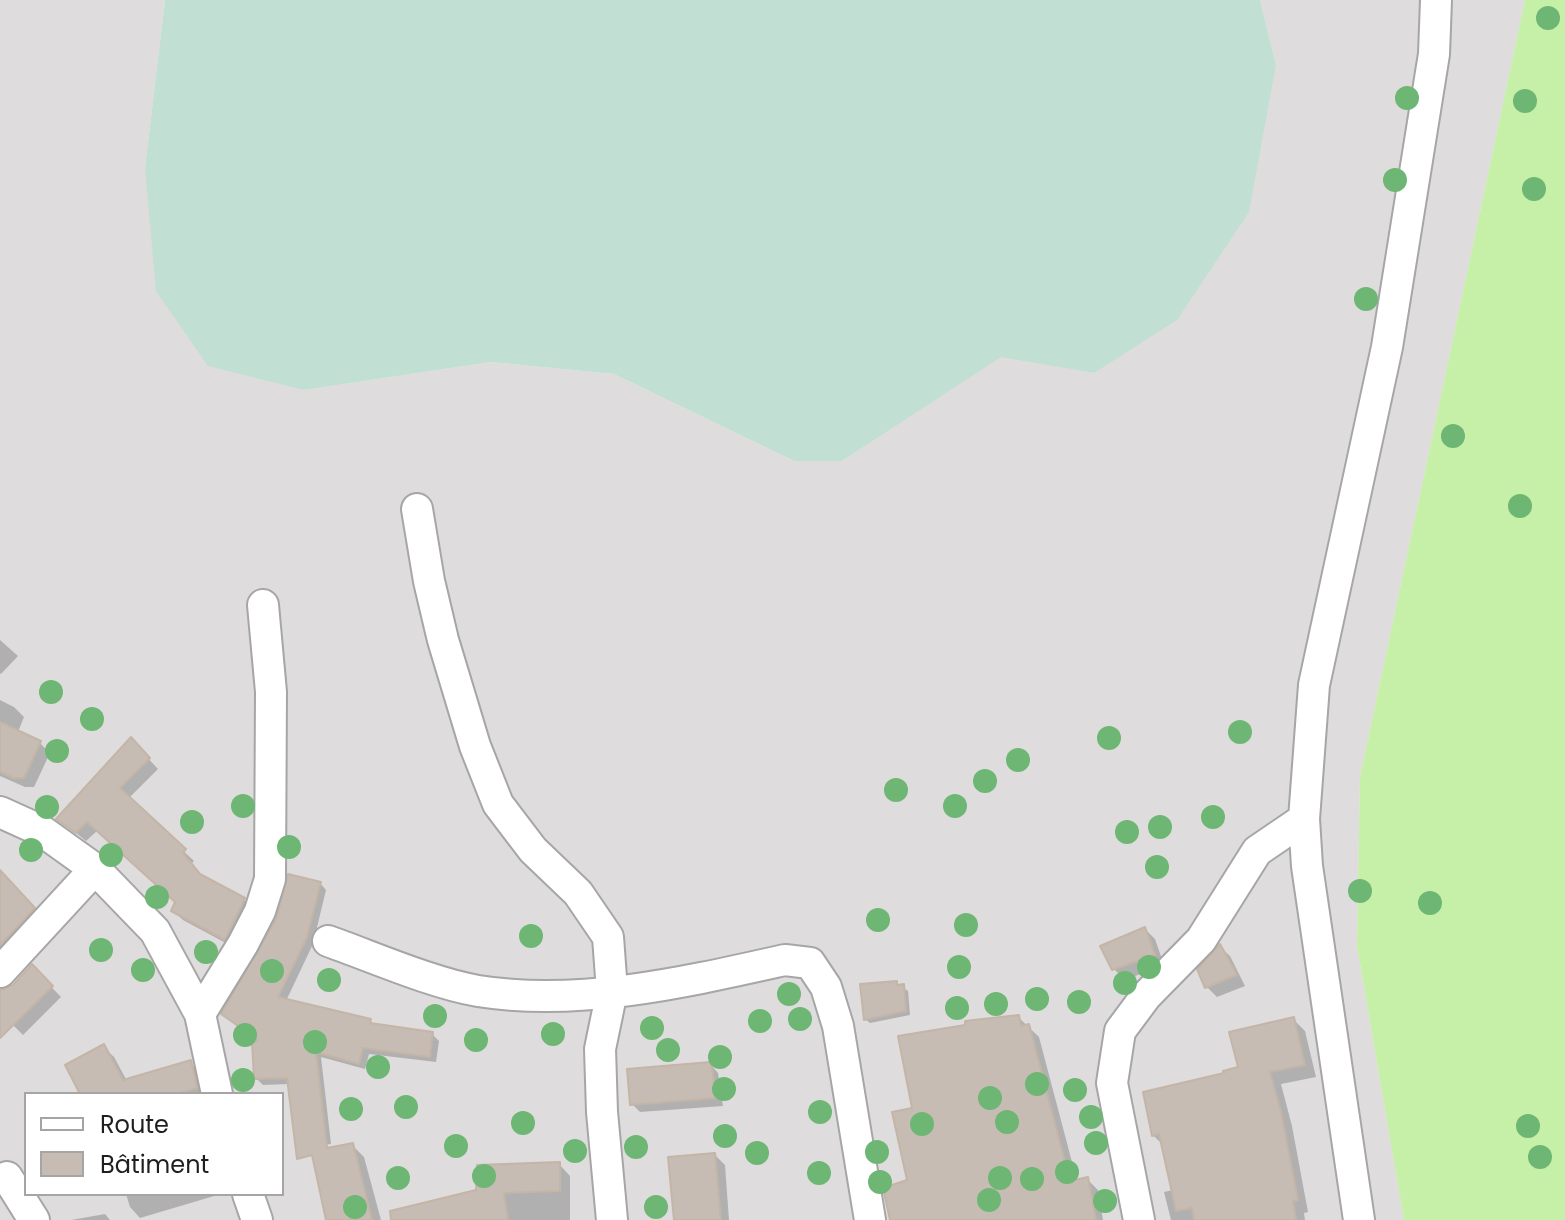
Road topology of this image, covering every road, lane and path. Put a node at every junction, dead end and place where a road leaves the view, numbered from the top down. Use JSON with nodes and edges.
{"nodes":[{"id":1,"x":1436,"y":0,"type":"edge"},
{"id":2,"x":417,"y":509,"type":"dead end"},
{"id":3,"x":263,"y":605,"type":"dead end"},
{"id":4,"x":0,"y":812,"type":"edge"},
{"id":5,"x":1304,"y":819,"type":"junction"},
{"id":6,"x":95,"y":869,"type":"junction"},
{"id":7,"x":328,"y":941,"type":"dead end"},
{"id":8,"x":0,"y":972,"type":"edge"},
{"id":9,"x":612,"y":991,"type":"junction"},
{"id":10,"x":200,"y":1014,"type":"junction"},
{"id":11,"x":217,"y":1092,"type":"edge"},
{"id":12,"x":7,"y":1177,"type":"dead end"},
{"id":13,"x":249,"y":1196,"type":"edge"},
{"id":14,"x":34,"y":1220,"type":"edge"},
{"id":15,"x":257,"y":1220,"type":"edge"},
{"id":16,"x":612,"y":1220,"type":"edge"},
{"id":17,"x":870,"y":1220,"type":"edge"},
{"id":18,"x":1139,"y":1220,"type":"edge"},
{"id":19,"x":1359,"y":1220,"type":"edge"}],
"edges":[{"from":1,"to":5,"type":"street"},
{"from":2,"to":9,"type":"street"},
{"from":3,"to":10,"type":"street"},
{"from":4,"to":6,"type":"street"},
{"from":5,"to":18,"type":"street"},
{"from":5,"to":19,"type":"street"},
{"from":6,"to":8,"type":"street"},
{"from":6,"to":10,"type":"street"},
{"from":7,"to":9,"type":"street"},
{"from":9,"to":16,"type":"street"},
{"from":9,"to":17,"type":"street"},
{"from":10,"to":11,"type":"street"},
{"from":12,"to":14,"type":"street"},
{"from":13,"to":15,"type":"street"}]}
